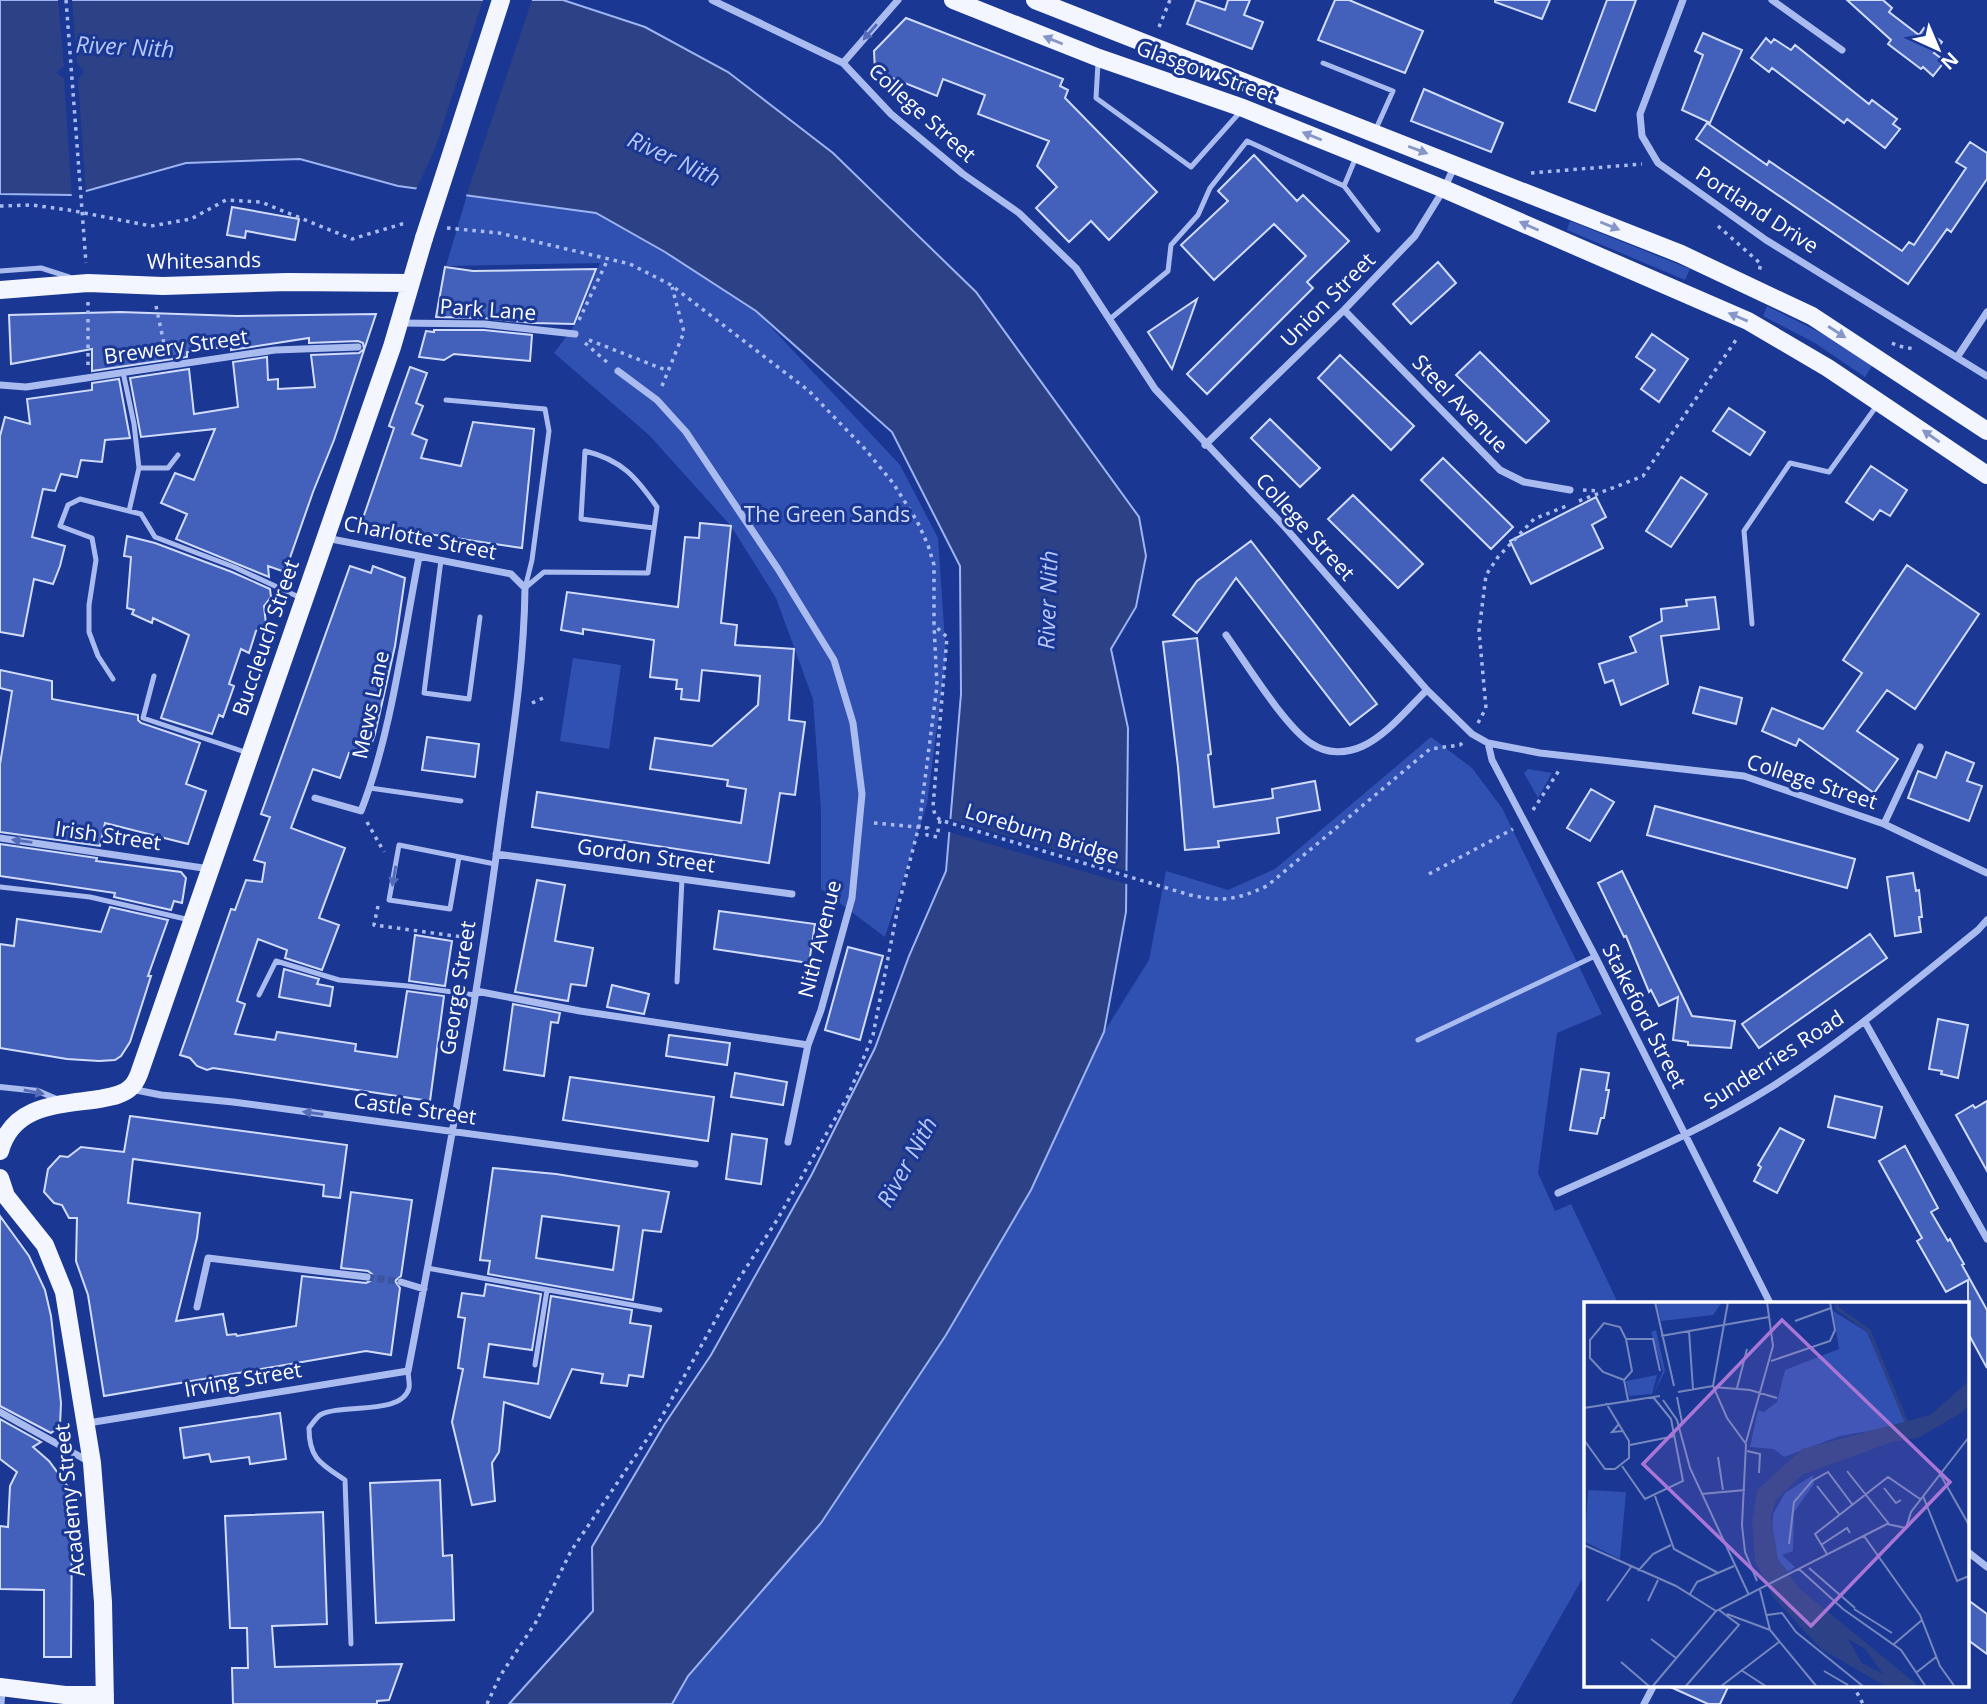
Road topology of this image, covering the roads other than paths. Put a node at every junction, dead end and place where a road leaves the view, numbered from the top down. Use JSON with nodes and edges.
{"nodes":[{"id":1,"x":501,"y":0,"type":"edge"},
{"id":2,"x":712,"y":0,"type":"edge"},
{"id":3,"x":898,"y":0,"type":"edge"},
{"id":4,"x":953,"y":0,"type":"edge"},
{"id":5,"x":1035,"y":0,"type":"edge"},
{"id":6,"x":1683,"y":0,"type":"edge"},
{"id":7,"x":1773,"y":0,"type":"edge"},
{"id":8,"x":1842,"y":50,"type":"dead end"},
{"id":9,"x":1098,"y":58,"type":"junction"},
{"id":10,"x":843,"y":63,"type":"junction"},
{"id":11,"x":1322,"y":63,"type":"dead end"},
{"id":12,"x":1243,"y":108,"type":"junction"},
{"id":13,"x":1374,"y":133,"type":"junction"},
{"id":14,"x":1357,"y":155,"type":"junction"},
{"id":15,"x":1455,"y":164,"type":"junction"},
{"id":16,"x":1345,"y":186,"type":"junction"},
{"id":17,"x":1444,"y":189,"type":"junction"},
{"id":18,"x":1378,"y":230,"type":"dead end"},
{"id":19,"x":0,"y":271,"type":"edge"},
{"id":20,"x":410,"y":283,"type":"junction"},
{"id":21,"x":88,"y":284,"type":"junction"},
{"id":22,"x":0,"y":290,"type":"edge"},
{"id":23,"x":1344,"y":310,"type":"junction"},
{"id":24,"x":1987,"y":312,"type":"edge"},
{"id":25,"x":1110,"y":319,"type":"junction"},
{"id":26,"x":399,"y":323,"type":"junction"},
{"id":27,"x":574,"y":334,"type":"road end"},
{"id":28,"x":358,"y":347,"type":"dead end"},
{"id":29,"x":1958,"y":356,"type":"junction"},
{"id":30,"x":123,"y":372,"type":"junction"},
{"id":31,"x":618,"y":372,"type":"road end"},
{"id":32,"x":1987,"y":376,"type":"edge"},
{"id":33,"x":0,"y":386,"type":"edge"},
{"id":34,"x":446,"y":400,"type":"dead end"},
{"id":35,"x":1879,"y":401,"type":"junction"},
{"id":36,"x":1987,"y":431,"type":"edge"},
{"id":37,"x":1205,"y":445,"type":"junction"},
{"id":38,"x":178,"y":455,"type":"dead end"},
{"id":39,"x":139,"y":468,"type":"junction"},
{"id":40,"x":1987,"y":475,"type":"edge"},
{"id":41,"x":1570,"y":489,"type":"road end"},
{"id":42,"x":129,"y":511,"type":"junction"},
{"id":43,"x":654,"y":528,"type":"junction"},
{"id":44,"x":325,"y":537,"type":"junction"},
{"id":45,"x":419,"y":557,"type":"junction"},
{"id":46,"x":441,"y":560,"type":"junction"},
{"id":47,"x":525,"y":588,"type":"junction"},
{"id":48,"x":304,"y":599,"type":"junction"},
{"id":49,"x":480,"y":617,"type":"dead end"},
{"id":50,"x":1752,"y":625,"type":"dead end"},
{"id":51,"x":1226,"y":635,"type":"dead end"},
{"id":52,"x":154,"y":676,"type":"dead end"},
{"id":53,"x":113,"y":679,"type":"dead end"},
{"id":54,"x":1427,"y":690,"type":"junction"},
{"id":55,"x":1488,"y":743,"type":"junction"},
{"id":56,"x":1920,"y":747,"type":"dead end"},
{"id":57,"x":250,"y":754,"type":"junction"},
{"id":58,"x":370,"y":788,"type":"junction"},
{"id":59,"x":314,"y":798,"type":"dead end"},
{"id":60,"x":461,"y":801,"type":"dead end"},
{"id":61,"x":1884,"y":824,"type":"junction"},
{"id":62,"x":0,"y":838,"type":"edge"},
{"id":63,"x":496,"y":854,"type":"junction"},
{"id":64,"x":459,"y":857,"type":"junction"},
{"id":65,"x":495,"y":864,"type":"junction"},
{"id":66,"x":211,"y":869,"type":"junction"},
{"id":67,"x":1987,"y":873,"type":"edge"},
{"id":68,"x":682,"y":879,"type":"junction"},
{"id":69,"x":0,"y":887,"type":"edge"},
{"id":70,"x":792,"y":894,"type":"dead end"},
{"id":71,"x":193,"y":920,"type":"junction"},
{"id":72,"x":1987,"y":920,"type":"edge"},
{"id":73,"x":1595,"y":956,"type":"junction"},
{"id":74,"x":677,"y":982,"type":"dead end"},
{"id":75,"x":476,"y":993,"type":"junction"},
{"id":76,"x":259,"y":995,"type":"dead end"},
{"id":77,"x":1866,"y":1022,"type":"junction"},
{"id":78,"x":1418,"y":1040,"type":"dead end"},
{"id":79,"x":808,"y":1045,"type":"junction"},
{"id":80,"x":0,"y":1087,"type":"edge"},
{"id":81,"x":130,"y":1089,"type":"junction"},
{"id":82,"x":66,"y":1103,"type":"junction"},
{"id":83,"x":453,"y":1132,"type":"junction"},
{"id":84,"x":1684,"y":1136,"type":"junction"},
{"id":85,"x":788,"y":1142,"type":"dead end"},
{"id":86,"x":0,"y":1151,"type":"edge"},
{"id":87,"x":695,"y":1164,"type":"dead end"},
{"id":88,"x":0,"y":1181,"type":"edge"},
{"id":89,"x":1558,"y":1193,"type":"dead end"},
{"id":90,"x":1987,"y":1239,"type":"edge"},
{"id":91,"x":427,"y":1268,"type":"junction"},
{"id":92,"x":367,"y":1277,"type":"tunnel mouth"},
{"id":93,"x":401,"y":1282,"type":"tunnel mouth"},
{"id":94,"x":424,"y":1289,"type":"junction"},
{"id":95,"x":547,"y":1290,"type":"junction"},
{"id":96,"x":1769,"y":1302,"type":"edge"},
{"id":97,"x":197,"y":1307,"type":"dead end"},
{"id":98,"x":660,"y":1310,"type":"dead end"},
{"id":99,"x":535,"y":1365,"type":"dead end"},
{"id":100,"x":408,"y":1371,"type":"junction"},
{"id":101,"x":0,"y":1412,"type":"edge"},
{"id":102,"x":85,"y":1424,"type":"junction"},
{"id":103,"x":92,"y":1462,"type":"junction"},
{"id":104,"x":1969,"y":1553,"type":"edge"},
{"id":105,"x":1987,"y":1567,"type":"edge"},
{"id":106,"x":351,"y":1644,"type":"dead end"},
{"id":107,"x":1653,"y":1686,"type":"edge"},
{"id":108,"x":2,"y":1693,"type":"edge"},
{"id":109,"x":105,"y":1700,"type":"edge"},
{"id":110,"x":1644,"y":1704,"type":"edge"}],
"edges":[{"from":1,"to":20,"type":"main road","name":"Buccleuch Street","bridge":true},
{"from":2,"to":10,"type":"street","name":"College Street"},
{"from":3,"to":10,"type":"street","one_way":true},
{"from":9,"to":4,"type":"main road","name":"Glasgow Street","one_way":true},
{"from":5,"to":13,"type":"main road","name":"Glasgow Street"},
{"from":6,"to":29,"type":"street","name":"Portland Drive"},
{"from":7,"to":8,"type":"street"},
{"from":9,"to":12,"type":"main road","name":"Glasgow Street"},
{"from":9,"to":12,"type":"lane"},
{"from":10,"to":25,"type":"street","name":"College Street"},
{"from":11,"to":13,"type":"lane"},
{"from":14,"to":12,"type":"main road","name":"Glasgow Street","one_way":true},
{"from":13,"to":15,"type":"main road","name":"Glasgow Street","one_way":true},
{"from":14,"to":16,"type":"lane"},
{"from":14,"to":17,"type":"main road","name":"Glasgow Street"},
{"from":15,"to":17,"type":"street","name":"Union Street"},
{"from":15,"to":36,"type":"main road","name":"Glasgow Street","one_way":true},
{"from":16,"to":18,"type":"lane"},
{"from":16,"to":25,"type":"lane"},
{"from":17,"to":23,"type":"street","name":"Union Street"},
{"from":35,"to":17,"type":"main road","name":"Glasgow Street","one_way":true},
{"from":19,"to":21,"type":"lane"},
{"from":20,"to":21,"type":"main road","name":"Whitesands"},
{"from":20,"to":26,"type":"main road","name":"Buccleuch Street"},
{"from":21,"to":22,"type":"main road","name":"Whitesands"},
{"from":23,"to":37,"type":"street","name":"Union Street"},
{"from":23,"to":41,"type":"street","name":"Steel Avenue"},
{"from":24,"to":29,"type":"street"},
{"from":25,"to":37,"type":"street","name":"College Street"},
{"from":26,"to":27,"type":"street","name":"Park Lane"},
{"from":26,"to":44,"type":"main road","name":"Buccleuch Street"},
{"from":28,"to":30,"type":"street","name":"Brewery Street"},
{"from":29,"to":32,"type":"street","name":"Portland Drive"},
{"from":30,"to":33,"type":"street","name":"Brewery Street"},
{"from":30,"to":39,"type":"lane"},
{"from":31,"to":79,"type":"street","name":"Nith Avenue"},
{"from":34,"to":47,"type":"lane"},
{"from":40,"to":35,"type":"main road","name":"Glasgow Street","one_way":true},
{"from":35,"to":50,"type":"lane"},
{"from":37,"to":54,"type":"street","name":"College Street"},
{"from":38,"to":39,"type":"lane"},
{"from":39,"to":42,"type":"lane"},
{"from":42,"to":48,"type":"lane"},
{"from":42,"to":53,"type":"lane"},
{"from":43,"to":43,"type":"lane"},
{"from":43,"to":47,"type":"lane"},
{"from":44,"to":45,"type":"street","name":"Charlotte Street"},
{"from":44,"to":48,"type":"main road","name":"Buccleuch Street"},
{"from":45,"to":46,"type":"street","name":"Charlotte Street"},
{"from":45,"to":58,"type":"street","name":"Mews Lane"},
{"from":46,"to":47,"type":"street","name":"Charlotte Street"},
{"from":46,"to":49,"type":"lane"},
{"from":47,"to":63,"type":"street","name":"George Street"},
{"from":48,"to":57,"type":"main road","name":"Buccleuch Street"},
{"from":51,"to":54,"type":"street"},
{"from":52,"to":57,"type":"lane"},
{"from":54,"to":55,"type":"street","name":"College Street"},
{"from":55,"to":61,"type":"street","name":"College Street"},
{"from":55,"to":73,"type":"street","name":"Stakeford Street"},
{"from":56,"to":61,"type":"street"},
{"from":57,"to":66,"type":"main road","name":"Buccleuch Street"},
{"from":58,"to":59,"type":"street","name":"Mews Lane"},
{"from":58,"to":60,"type":"lane"},
{"from":61,"to":67,"type":"street","name":"College Street"},
{"from":66,"to":62,"type":"street","name":"Irish Street","one_way":true},
{"from":63,"to":65,"type":"street","name":"George Street"},
{"from":63,"to":68,"type":"street","name":"Gordon Street"},
{"from":64,"to":64,"type":"lane","one_way":true},
{"from":64,"to":65,"type":"lane"},
{"from":65,"to":75,"type":"street","name":"George Street"},
{"from":66,"to":71,"type":"main road","name":"Buccleuch Street"},
{"from":68,"to":70,"type":"street","name":"Gordon Street"},
{"from":68,"to":74,"type":"lane"},
{"from":69,"to":71,"type":"lane"},
{"from":71,"to":81,"type":"main road","name":"Buccleuch Street"},
{"from":72,"to":77,"type":"street","name":"Sunderries Road"},
{"from":73,"to":78,"type":"lane"},
{"from":73,"to":84,"type":"street","name":"Stakeford Street"},
{"from":75,"to":76,"type":"lane"},
{"from":75,"to":79,"type":"street"},
{"from":75,"to":83,"type":"street","name":"George Street"},
{"from":77,"to":84,"type":"street","name":"Sunderries Road"},
{"from":77,"to":90,"type":"street"},
{"from":79,"to":85,"type":"street","name":"Nith Avenue"},
{"from":80,"to":82,"type":"street","one_way":true},
{"from":81,"to":82,"type":"main road"},
{"from":83,"to":81,"type":"street","name":"Castle Street","one_way":true},
{"from":82,"to":86,"type":"main road"},
{"from":83,"to":87,"type":"street","name":"Castle Street"},
{"from":83,"to":91,"type":"street","name":"George Street"},
{"from":84,"to":89,"type":"street","name":"Sunderries Road"},
{"from":84,"to":96,"type":"street","name":"Stakeford Street"},
{"from":88,"to":102,"type":"main road","name":"Academy Street"},
{"from":91,"to":94,"type":"street","name":"George Street"},
{"from":91,"to":95,"type":"lane"},
{"from":92,"to":97,"type":"street"},
{"from":93,"to":94,"type":"street"},
{"from":94,"to":100,"type":"street","name":"George Street"},
{"from":95,"to":98,"type":"lane"},
{"from":95,"to":99,"type":"lane"},
{"from":100,"to":102,"type":"street","name":"Irving Street"},
{"from":100,"to":106,"type":"lane"},
{"from":101,"to":103,"type":"street"},
{"from":102,"to":103,"type":"main road","name":"Academy Street"},
{"from":103,"to":109,"type":"main road","name":"Academy Street"},
{"from":104,"to":105,"type":"street"},
{"from":107,"to":110,"type":"street"},
{"from":108,"to":109,"type":"main road"}]}
